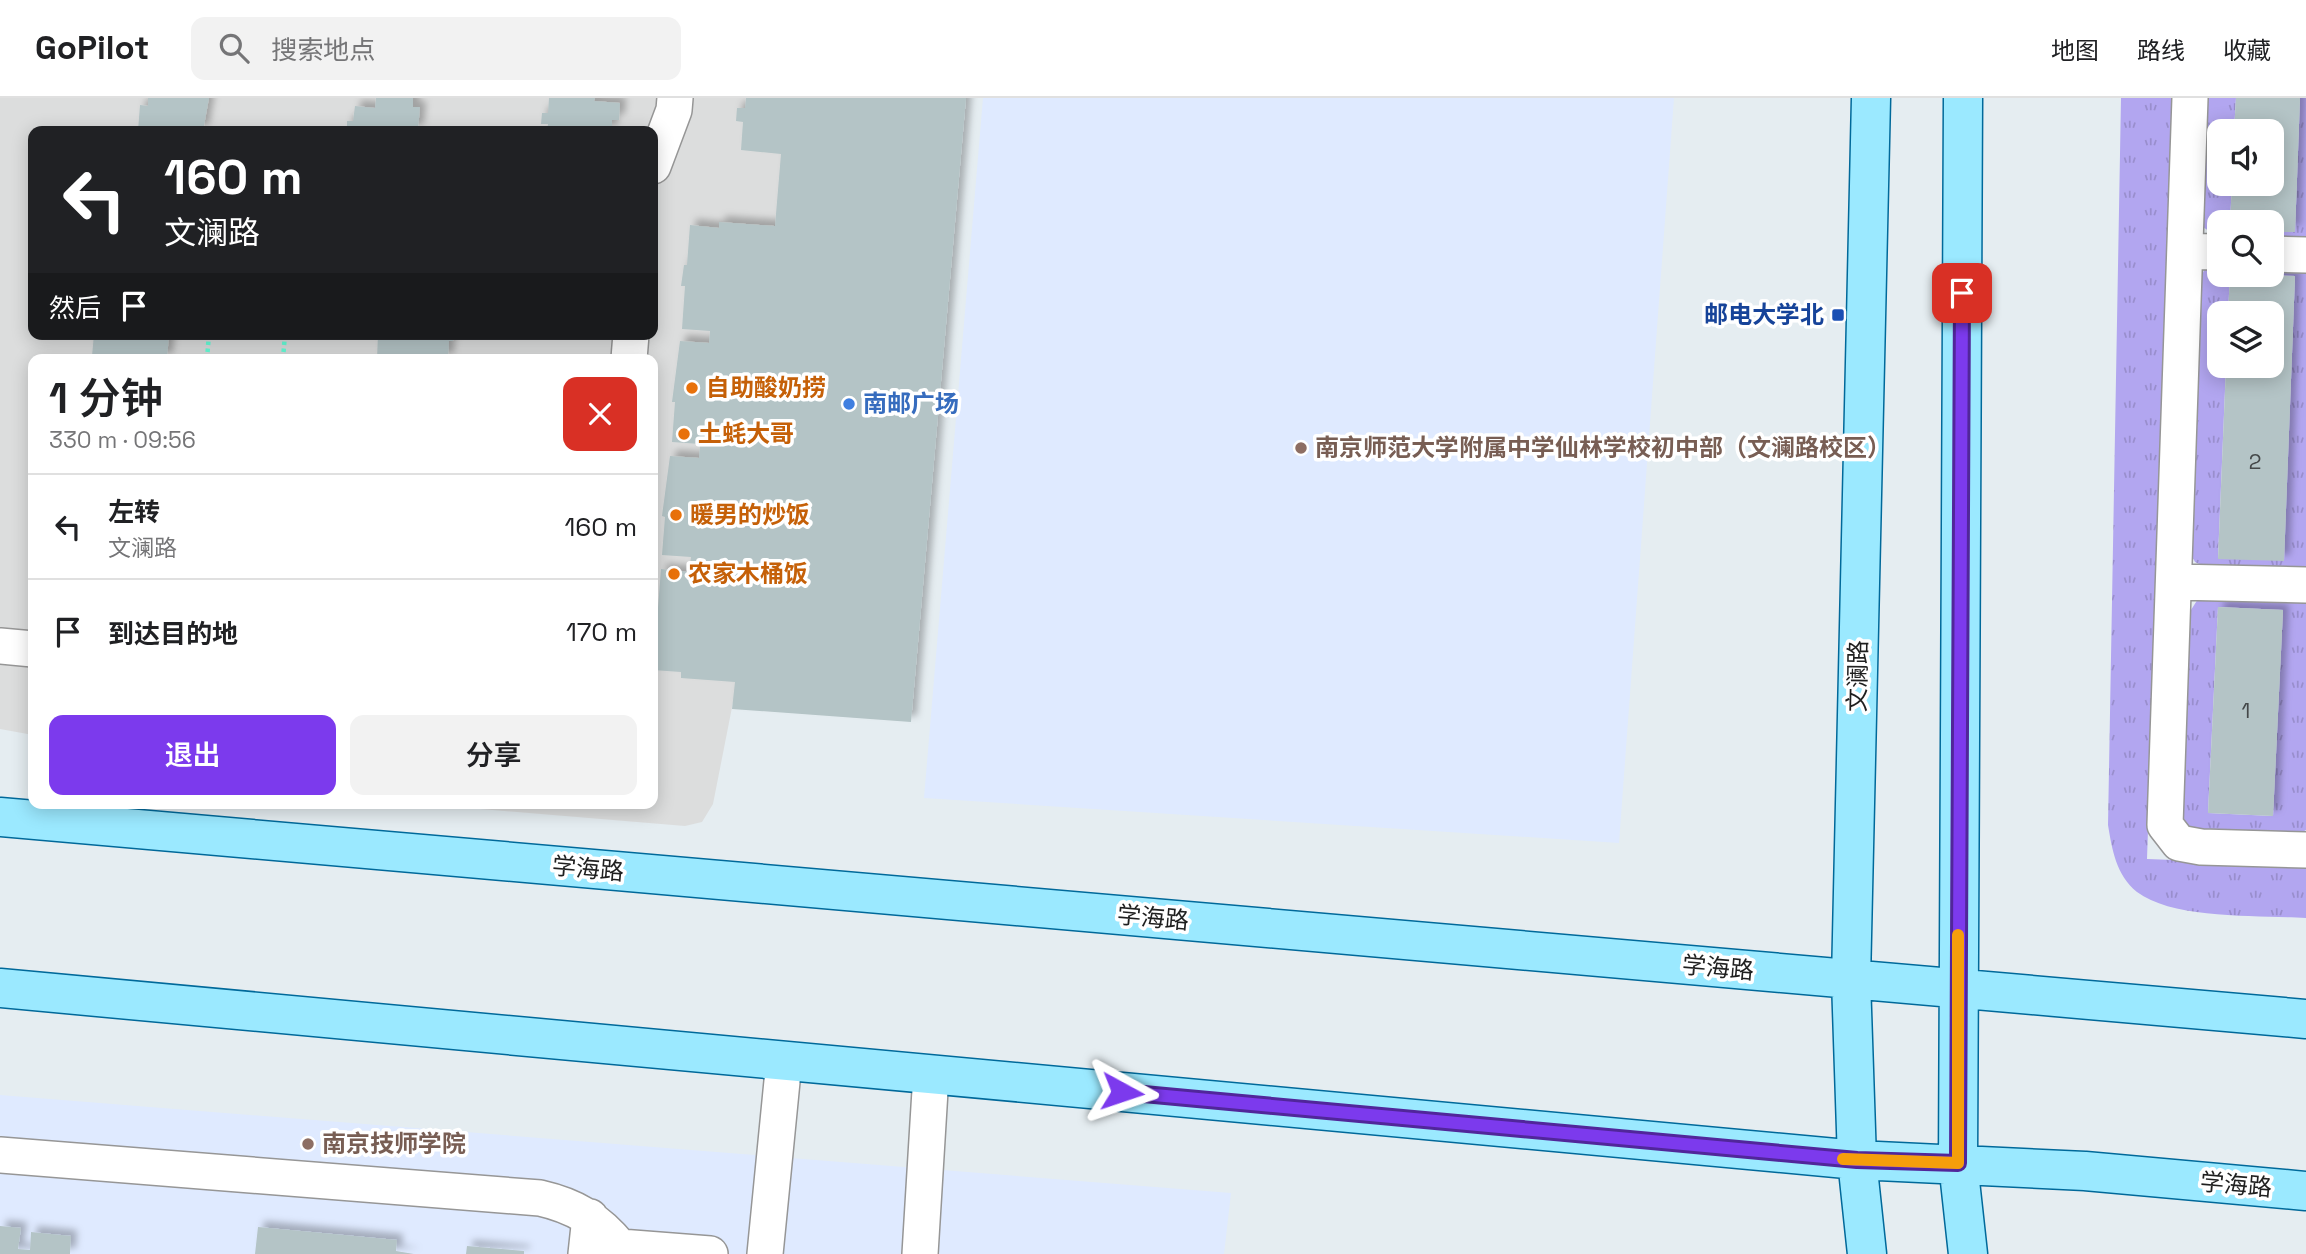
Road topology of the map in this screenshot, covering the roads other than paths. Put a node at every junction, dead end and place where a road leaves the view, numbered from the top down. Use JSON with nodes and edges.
{"nodes":[{"id":1,"x":675,"y":98,"type":"edge"},
{"id":2,"x":1871,"y":98,"type":"edge"},
{"id":3,"x":1963,"y":98,"type":"edge"},
{"id":4,"x":2190,"y":98,"type":"edge"},
{"id":5,"x":658,"y":153,"type":"edge"},
{"id":6,"x":2202,"y":252,"type":"edge"},
{"id":7,"x":2284,"y":254,"type":"edge"},
{"id":8,"x":2306,"y":255,"type":"edge"},
{"id":9,"x":2175,"y":582,"type":"junction"},
{"id":10,"x":2306,"y":584,"type":"edge"},
{"id":11,"x":0,"y":646,"type":"edge"},
{"id":12,"x":28,"y":649,"type":"edge"},
{"id":13,"x":0,"y":817,"type":"edge"},
{"id":14,"x":2306,"y":850,"type":"edge"},
{"id":15,"x":1850,"y":979,"type":"junction"},
{"id":16,"x":0,"y":988,"type":"edge"},
{"id":17,"x":1957,"y":988,"type":"junction"},
{"id":18,"x":2306,"y":1019,"type":"edge"},
{"id":19,"x":784,"y":1060,"type":"junction"},
{"id":20,"x":931,"y":1074,"type":"junction"},
{"id":21,"x":0,"y":1155,"type":"edge"},
{"id":22,"x":1857,"y":1160,"type":"junction"},
{"id":23,"x":1958,"y":1163,"type":"junction"},
{"id":24,"x":2306,"y":1191,"type":"edge"},
{"id":25,"x":590,"y":1217,"type":"junction"},
{"id":26,"x":586,"y":1254,"type":"edge"},
{"id":27,"x":710,"y":1254,"type":"edge"},
{"id":28,"x":765,"y":1254,"type":"edge"},
{"id":29,"x":920,"y":1254,"type":"edge"},
{"id":30,"x":1867,"y":1254,"type":"edge"},
{"id":31,"x":1968,"y":1254,"type":"edge"}],
"edges":[{"from":1,"to":5,"type":"lane"},
{"from":2,"to":15,"type":"main road","name":"文澜路"},
{"from":3,"to":17,"type":"main road"},
{"from":4,"to":6,"type":"lane"},
{"from":6,"to":9,"type":"lane"},
{"from":7,"to":8,"type":"lane"},
{"from":9,"to":10,"type":"lane"},
{"from":9,"to":14,"type":"lane"},
{"from":11,"to":12,"type":"lane"},
{"from":13,"to":15,"type":"main road","name":"学海路"},
{"from":15,"to":17,"type":"main road","name":"学海路"},
{"from":15,"to":22,"type":"main road","name":"文澜路"},
{"from":16,"to":19,"type":"main road","name":"学海路"},
{"from":17,"to":18,"type":"main road","name":"学海路"},
{"from":17,"to":23,"type":"main road"},
{"from":19,"to":20,"type":"main road","name":"学海路"},
{"from":19,"to":28,"type":"lane"},
{"from":20,"to":22,"type":"main road","name":"学海路"},
{"from":20,"to":29,"type":"lane"},
{"from":21,"to":25,"type":"lane"},
{"from":22,"to":23,"type":"main road","name":"学海路"},
{"from":22,"to":30,"type":"main road","name":"文澜路"},
{"from":23,"to":24,"type":"main road","name":"学海路"},
{"from":23,"to":31,"type":"main road"},
{"from":25,"to":26,"type":"lane"},
{"from":25,"to":27,"type":"lane"}]}
